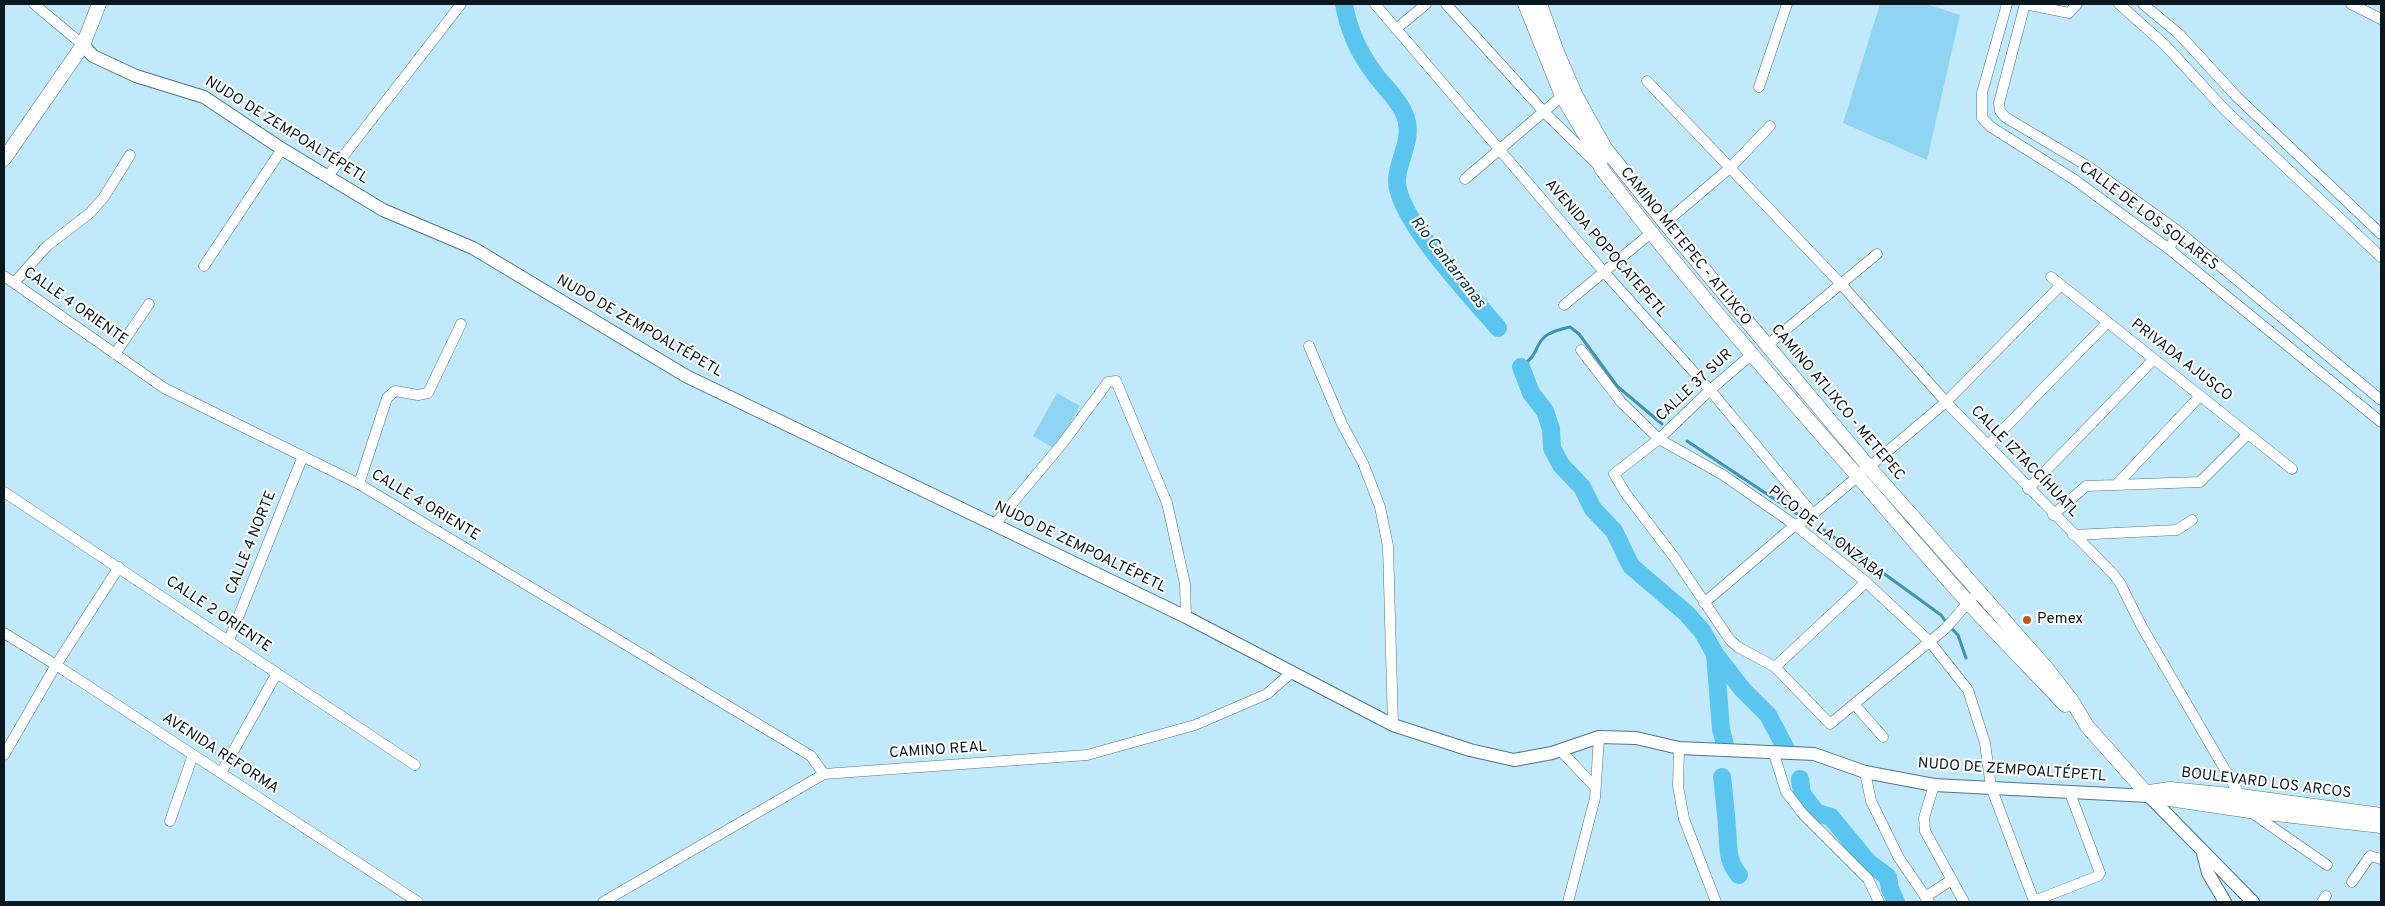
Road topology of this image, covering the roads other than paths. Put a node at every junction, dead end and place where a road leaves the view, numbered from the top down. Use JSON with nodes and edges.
{"nodes":[{"id":1,"x":34,"y":4,"type":"edge"},
{"id":2,"x":99,"y":4,"type":"edge"},
{"id":3,"x":462,"y":4,"type":"edge"},
{"id":4,"x":1375,"y":4,"type":"edge"},
{"id":5,"x":1426,"y":4,"type":"edge"},
{"id":6,"x":1446,"y":4,"type":"edge"},
{"id":7,"x":1525,"y":4,"type":"edge"},
{"id":8,"x":1540,"y":4,"type":"edge"},
{"id":9,"x":1787,"y":4,"type":"edge"},
{"id":10,"x":2007,"y":4,"type":"edge"},
{"id":11,"x":2025,"y":4,"type":"edge"},
{"id":12,"x":2077,"y":4,"type":"edge"},
{"id":13,"x":2119,"y":4,"type":"edge"},
{"id":14,"x":2144,"y":4,"type":"edge"},
{"id":15,"x":2351,"y":4,"type":"edge"},
{"id":16,"x":2381,"y":19,"type":"edge"},
{"id":17,"x":1396,"y":29,"type":"junction"},
{"id":18,"x":83,"y":45,"type":"junction"},
{"id":19,"x":1647,"y":81,"type":"dead end"},
{"id":20,"x":1759,"y":87,"type":"dead end"},
{"id":21,"x":1562,"y":96,"type":"junction"},
{"id":22,"x":2236,"y":96,"type":"junction"},
{"id":23,"x":2224,"y":110,"type":"junction"},
{"id":24,"x":1545,"y":113,"type":"junction"},
{"id":25,"x":1770,"y":126,"type":"dead end"},
{"id":26,"x":1499,"y":148,"type":"junction"},
{"id":27,"x":282,"y":149,"type":"junction"},
{"id":28,"x":130,"y":154,"type":"dead end"},
{"id":29,"x":4,"y":159,"type":"edge"},
{"id":30,"x":1730,"y":167,"type":"junction"},
{"id":31,"x":1601,"y":168,"type":"junction"},
{"id":32,"x":328,"y":176,"type":"junction"},
{"id":33,"x":1465,"y":179,"type":"dead end"},
{"id":34,"x":1665,"y":223,"type":"junction"},
{"id":35,"x":2178,"y":231,"type":"junction"},
{"id":36,"x":1650,"y":233,"type":"junction"},
{"id":37,"x":2381,"y":234,"type":"edge"},
{"id":38,"x":2169,"y":249,"type":"junction"},
{"id":39,"x":1877,"y":254,"type":"dead end"},
{"id":40,"x":2381,"y":257,"type":"edge"},
{"id":41,"x":204,"y":266,"type":"dead end"},
{"id":42,"x":1604,"y":272,"type":"junction"},
{"id":43,"x":4,"y":276,"type":"edge"},
{"id":44,"x":2051,"y":277,"type":"dead end"},
{"id":45,"x":14,"y":283,"type":"junction"},
{"id":46,"x":1840,"y":283,"type":"junction"},
{"id":47,"x":2060,"y":286,"type":"junction"},
{"id":48,"x":149,"y":304,"type":"dead end"},
{"id":49,"x":1564,"y":305,"type":"dead end"},
{"id":50,"x":2108,"y":322,"type":"junction"},
{"id":51,"x":462,"y":324,"type":"dead end"},
{"id":52,"x":1308,"y":346,"type":"dead end"},
{"id":53,"x":1766,"y":346,"type":"junction"},
{"id":54,"x":1581,"y":350,"type":"dead end"},
{"id":55,"x":115,"y":354,"type":"junction"},
{"id":56,"x":1751,"y":355,"type":"junction"},
{"id":57,"x":2153,"y":360,"type":"junction"},
{"id":58,"x":2361,"y":384,"type":"junction"},
{"id":59,"x":1710,"y":390,"type":"junction"},
{"id":60,"x":2200,"y":396,"type":"junction"},
{"id":61,"x":2349,"y":396,"type":"junction"},
{"id":62,"x":2381,"y":400,"type":"edge"},
{"id":63,"x":1946,"y":402,"type":"junction"},
{"id":64,"x":2381,"y":422,"type":"edge"},
{"id":65,"x":2248,"y":434,"type":"junction"},
{"id":66,"x":1659,"y":440,"type":"junction"},
{"id":67,"x":1988,"y":446,"type":"junction"},
{"id":68,"x":303,"y":456,"type":"junction"},
{"id":69,"x":1868,"y":466,"type":"junction"},
{"id":70,"x":2292,"y":469,"type":"dead end"},
{"id":71,"x":1857,"y":476,"type":"junction"},
{"id":72,"x":359,"y":484,"type":"junction"},
{"id":73,"x":2117,"y":484,"type":"junction"},
{"id":74,"x":2028,"y":489,"type":"junction"},
{"id":75,"x":4,"y":492,"type":"edge"},
{"id":76,"x":1813,"y":514,"type":"junction"},
{"id":77,"x":2053,"y":515,"type":"junction"},
{"id":78,"x":2192,"y":520,"type":"dead end"},
{"id":79,"x":995,"y":524,"type":"junction"},
{"id":80,"x":1795,"y":525,"type":"junction"},
{"id":81,"x":2073,"y":535,"type":"junction"},
{"id":82,"x":119,"y":567,"type":"junction"},
{"id":83,"x":1866,"y":582,"type":"junction"},
{"id":84,"x":1973,"y":597,"type":"junction"},
{"id":85,"x":1704,"y":603,"type":"junction"},
{"id":86,"x":1186,"y":617,"type":"junction"},
{"id":87,"x":4,"y":633,"type":"edge"},
{"id":88,"x":229,"y":640,"type":"junction"},
{"id":89,"x":1930,"y":642,"type":"junction"},
{"id":90,"x":56,"y":665,"type":"junction"},
{"id":91,"x":1775,"y":667,"type":"junction"},
{"id":92,"x":277,"y":673,"type":"junction"},
{"id":93,"x":1291,"y":673,"type":"junction"},
{"id":94,"x":1854,"y":706,"type":"junction"},
{"id":95,"x":1393,"y":725,"type":"junction"},
{"id":96,"x":1599,"y":737,"type":"junction"},
{"id":97,"x":1883,"y":737,"type":"dead end"},
{"id":98,"x":1679,"y":748,"type":"junction"},
{"id":99,"x":1560,"y":750,"type":"junction"},
{"id":100,"x":1774,"y":754,"type":"junction"},
{"id":101,"x":4,"y":755,"type":"edge"},
{"id":102,"x":193,"y":755,"type":"junction"},
{"id":103,"x":415,"y":765,"type":"dead end"},
{"id":104,"x":1865,"y":772,"type":"junction"},
{"id":105,"x":221,"y":773,"type":"junction"},
{"id":106,"x":824,"y":774,"type":"junction"},
{"id":107,"x":1934,"y":785,"type":"junction"},
{"id":108,"x":1596,"y":787,"type":"junction"},
{"id":109,"x":1991,"y":787,"type":"junction"},
{"id":110,"x":2070,"y":793,"type":"junction"},
{"id":111,"x":2145,"y":794,"type":"junction"},
{"id":112,"x":2240,"y":796,"type":"junction"},
{"id":113,"x":2250,"y":811,"type":"junction"},
{"id":114,"x":2381,"y":815,"type":"edge"},
{"id":115,"x":170,"y":821,"type":"dead end"},
{"id":116,"x":2381,"y":826,"type":"edge"},
{"id":117,"x":2203,"y":853,"type":"junction"},
{"id":118,"x":2381,"y":858,"type":"edge"},
{"id":119,"x":2327,"y":865,"type":"dead end"},
{"id":120,"x":1950,"y":881,"type":"junction"},
{"id":121,"x":2352,"y":882,"type":"dead end"},
{"id":122,"x":1927,"y":899,"type":"edge"},
{"id":123,"x":2034,"y":901,"type":"edge"},
{"id":124,"x":418,"y":902,"type":"edge"},
{"id":125,"x":603,"y":902,"type":"edge"},
{"id":126,"x":1568,"y":902,"type":"edge"},
{"id":127,"x":1716,"y":902,"type":"edge"},
{"id":128,"x":1879,"y":902,"type":"edge"},
{"id":129,"x":1964,"y":902,"type":"edge"},
{"id":130,"x":2226,"y":902,"type":"edge"},
{"id":131,"x":2253,"y":902,"type":"edge"}],
"edges":[{"from":1,"to":18,"type":"street"},
{"from":2,"to":18,"type":"main road"},
{"from":3,"to":32,"type":"street"},
{"from":4,"to":17,"type":"street","name":"AVENIDA POPOCATEPETL"},
{"from":5,"to":17,"type":"street"},
{"from":6,"to":24,"type":"street"},
{"from":7,"to":21,"type":"main road","name":"CAMINO METEPEC - ATLIXCO"},
{"from":8,"to":34,"type":"main road","name":"CAMINO ATLIXCO - METEPEC"},
{"from":9,"to":20,"type":"street"},
{"from":10,"to":38,"type":"street","name":"CALLE DE LOS SOLARES"},
{"from":11,"to":12,"type":"street","name":"CALLE DE LOS SOLARES"},
{"from":11,"to":35,"type":"street","name":"CALLE DE LOS SOLARES"},
{"from":13,"to":23,"type":"street"},
{"from":14,"to":22,"type":"street"},
{"from":15,"to":16,"type":"street"},
{"from":17,"to":26,"type":"street","name":"AVENIDA POPOCATEPETL"},
{"from":18,"to":27,"type":"street","name":"NUDO DE ZEMPOALTÉPETL"},
{"from":18,"to":29,"type":"main road"},
{"from":19,"to":30,"type":"street","name":"CALLE IZTACCÍHUATL"},
{"from":21,"to":24,"type":"street"},
{"from":21,"to":31,"type":"main road","name":"CAMINO METEPEC - ATLIXCO"},
{"from":22,"to":23,"type":"street"},
{"from":22,"to":37,"type":"street"},
{"from":23,"to":40,"type":"street"},
{"from":24,"to":26,"type":"street"},
{"from":24,"to":31,"type":"street"},
{"from":25,"to":30,"type":"street"},
{"from":26,"to":33,"type":"street"},
{"from":26,"to":42,"type":"street","name":"AVENIDA POPOCATEPETL"},
{"from":27,"to":32,"type":"street","name":"NUDO DE ZEMPOALTÉPETL"},
{"from":27,"to":41,"type":"street"},
{"from":28,"to":45,"type":"street"},
{"from":30,"to":34,"type":"street"},
{"from":30,"to":46,"type":"street","name":"CALLE IZTACCÍHUATL"},
{"from":31,"to":36,"type":"main road","name":"CAMINO METEPEC - ATLIXCO"},
{"from":32,"to":79,"type":"street","name":"NUDO DE ZEMPOALTÉPETL"},
{"from":34,"to":53,"type":"main road","name":"CAMINO ATLIXCO - METEPEC"},
{"from":35,"to":38,"type":"street"},
{"from":35,"to":58,"type":"street","name":"CALLE DE LOS SOLARES"},
{"from":36,"to":42,"type":"street"},
{"from":36,"to":56,"type":"main road","name":"CAMINO METEPEC - ATLIXCO"},
{"from":38,"to":61,"type":"street","name":"CALLE DE LOS SOLARES"},
{"from":39,"to":46,"type":"street"},
{"from":42,"to":49,"type":"street"},
{"from":42,"to":59,"type":"street","name":"AVENIDA POPOCATEPETL"},
{"from":43,"to":45,"type":"street","name":"CALLE 4 ORIENTE"},
{"from":44,"to":47,"type":"street","name":"PRIVADA AJUSCO"},
{"from":45,"to":55,"type":"street","name":"CALLE 4 ORIENTE"},
{"from":46,"to":53,"type":"street"},
{"from":46,"to":63,"type":"street","name":"CALLE IZTACCÍHUATL"},
{"from":47,"to":50,"type":"street","name":"PRIVADA AJUSCO"},
{"from":47,"to":63,"type":"street"},
{"from":48,"to":55,"type":"street"},
{"from":50,"to":57,"type":"street","name":"PRIVADA AJUSCO"},
{"from":50,"to":67,"type":"street"},
{"from":51,"to":72,"type":"street"},
{"from":52,"to":95,"type":"street"},
{"from":53,"to":69,"type":"main road","name":"CAMINO ATLIXCO - METEPEC"},
{"from":54,"to":66,"type":"street","name":"PICO DE LA ONZABA"},
{"from":55,"to":68,"type":"street","name":"CALLE 4 ORIENTE"},
{"from":56,"to":59,"type":"street","name":"CALLE 37 SUR"},
{"from":56,"to":71,"type":"main road","name":"CAMINO METEPEC - ATLIXCO"},
{"from":57,"to":60,"type":"street","name":"PRIVADA AJUSCO"},
{"from":57,"to":74,"type":"street"},
{"from":58,"to":61,"type":"street"},
{"from":58,"to":62,"type":"street","name":"CALLE DE LOS SOLARES"},
{"from":59,"to":66,"type":"street","name":"CALLE 37 SUR"},
{"from":59,"to":76,"type":"street","name":"AVENIDA POPOCATEPETL"},
{"from":60,"to":65,"type":"street","name":"PRIVADA AJUSCO"},
{"from":60,"to":73,"type":"street"},
{"from":61,"to":64,"type":"street","name":"CALLE DE LOS SOLARES"},
{"from":63,"to":67,"type":"street","name":"CALLE IZTACCÍHUATL"},
{"from":63,"to":69,"type":"street"},
{"from":65,"to":70,"type":"street","name":"PRIVADA AJUSCO"},
{"from":65,"to":73,"type":"street"},
{"from":66,"to":80,"type":"street","name":"PICO DE LA ONZABA"},
{"from":66,"to":85,"type":"street","name":"CALLE 37 SUR"},
{"from":67,"to":74,"type":"street","name":"CALLE IZTACCÍHUATL"},
{"from":68,"to":72,"type":"street","name":"CALLE 4 ORIENTE"},
{"from":68,"to":88,"type":"street","name":"CALLE 4 NORTE"},
{"from":69,"to":71,"type":"street"},
{"from":69,"to":84,"type":"main road","name":"CAMINO ATLIXCO - METEPEC"},
{"from":71,"to":76,"type":"street"},
{"from":71,"to":84,"type":"main road","name":"CAMINO METEPEC - ATLIXCO"},
{"from":72,"to":106,"type":"street","name":"CALLE 4 ORIENTE"},
{"from":73,"to":77,"type":"street"},
{"from":74,"to":77,"type":"street","name":"CALLE IZTACCÍHUATL"},
{"from":75,"to":82,"type":"street","name":"CALLE 2 ORIENTE"},
{"from":76,"to":80,"type":"street"},
{"from":77,"to":81,"type":"street","name":"CALLE IZTACCÍHUATL"},
{"from":78,"to":81,"type":"street"},
{"from":79,"to":86,"type":"street","name":"NUDO DE ZEMPOALTÉPETL"},
{"from":79,"to":86,"type":"street"},
{"from":80,"to":83,"type":"street","name":"PICO DE LA ONZABA"},
{"from":80,"to":85,"type":"street"},
{"from":81,"to":112,"type":"street","name":"CALLE IZTACCÍHUATL"},
{"from":82,"to":88,"type":"street","name":"CALLE 2 ORIENTE"},
{"from":82,"to":90,"type":"street"},
{"from":83,"to":89,"type":"street","name":"PICO DE LA ONZABA"},
{"from":83,"to":91,"type":"street"},
{"from":84,"to":89,"type":"street"},
{"from":84,"to":111,"type":"main road","name":"CAMINO METEPEC - ATLIXCO"},
{"from":85,"to":91,"type":"street"},
{"from":86,"to":93,"type":"street","name":"NUDO DE ZEMPOALTÉPETL"},
{"from":87,"to":90,"type":"street","name":"AVENIDA REFORMA"},
{"from":88,"to":92,"type":"street","name":"CALLE 2 ORIENTE"},
{"from":89,"to":94,"type":"street"},
{"from":89,"to":109,"type":"street","name":"PICO DE LA ONZABA"},
{"from":90,"to":101,"type":"street"},
{"from":90,"to":102,"type":"street","name":"AVENIDA REFORMA"},
{"from":91,"to":94,"type":"street"},
{"from":92,"to":103,"type":"street","name":"CALLE 2 ORIENTE"},
{"from":92,"to":105,"type":"street"},
{"from":93,"to":95,"type":"street","name":"NUDO DE ZEMPOALTÉPETL"},
{"from":93,"to":106,"type":"street","name":"CAMINO REAL"},
{"from":94,"to":97,"type":"street"},
{"from":95,"to":99,"type":"street","name":"NUDO DE ZEMPOALTÉPETL"},
{"from":96,"to":98,"type":"street","name":"NUDO DE ZEMPOALTÉPETL"},
{"from":96,"to":99,"type":"street","name":"NUDO DE ZEMPOALTÉPETL"},
{"from":96,"to":108,"type":"street"},
{"from":98,"to":100,"type":"street","name":"NUDO DE ZEMPOALTÉPETL"},
{"from":98,"to":127,"type":"street"},
{"from":99,"to":108,"type":"street"},
{"from":100,"to":104,"type":"street","name":"NUDO DE ZEMPOALTÉPETL"},
{"from":100,"to":128,"type":"street"},
{"from":102,"to":105,"type":"street","name":"AVENIDA REFORMA"},
{"from":102,"to":115,"type":"street"},
{"from":104,"to":107,"type":"street","name":"NUDO DE ZEMPOALTÉPETL"},
{"from":104,"to":122,"type":"street"},
{"from":105,"to":124,"type":"street","name":"AVENIDA REFORMA"},
{"from":106,"to":125,"type":"street","name":"CAMINO REAL"},
{"from":107,"to":109,"type":"street","name":"NUDO DE ZEMPOALTÉPETL"},
{"from":107,"to":120,"type":"street"},
{"from":108,"to":126,"type":"street"},
{"from":109,"to":110,"type":"street","name":"NUDO DE ZEMPOALTÉPETL"},
{"from":109,"to":123,"type":"street","name":"PICO DE LA ONZABA"},
{"from":110,"to":111,"type":"street","name":"NUDO DE ZEMPOALTÉPETL"},
{"from":110,"to":123,"type":"street"},
{"from":111,"to":112,"type":"main road","name":"BOULEVARD LOS ARCOS"},
{"from":111,"to":113,"type":"main road","name":"BOULEVARD LOS ARCOS"},
{"from":111,"to":117,"type":"street"},
{"from":112,"to":113,"type":"street","name":"CALLE IZTACCÍHUATL"},
{"from":112,"to":114,"type":"main road","name":"BOULEVARD LOS ARCOS"},
{"from":113,"to":116,"type":"main road","name":"BOULEVARD LOS ARCOS"},
{"from":113,"to":119,"type":"street"},
{"from":117,"to":130,"type":"street"},
{"from":117,"to":131,"type":"street"},
{"from":118,"to":121,"type":"street"},
{"from":120,"to":122,"type":"street"},
{"from":120,"to":129,"type":"street"}]}
